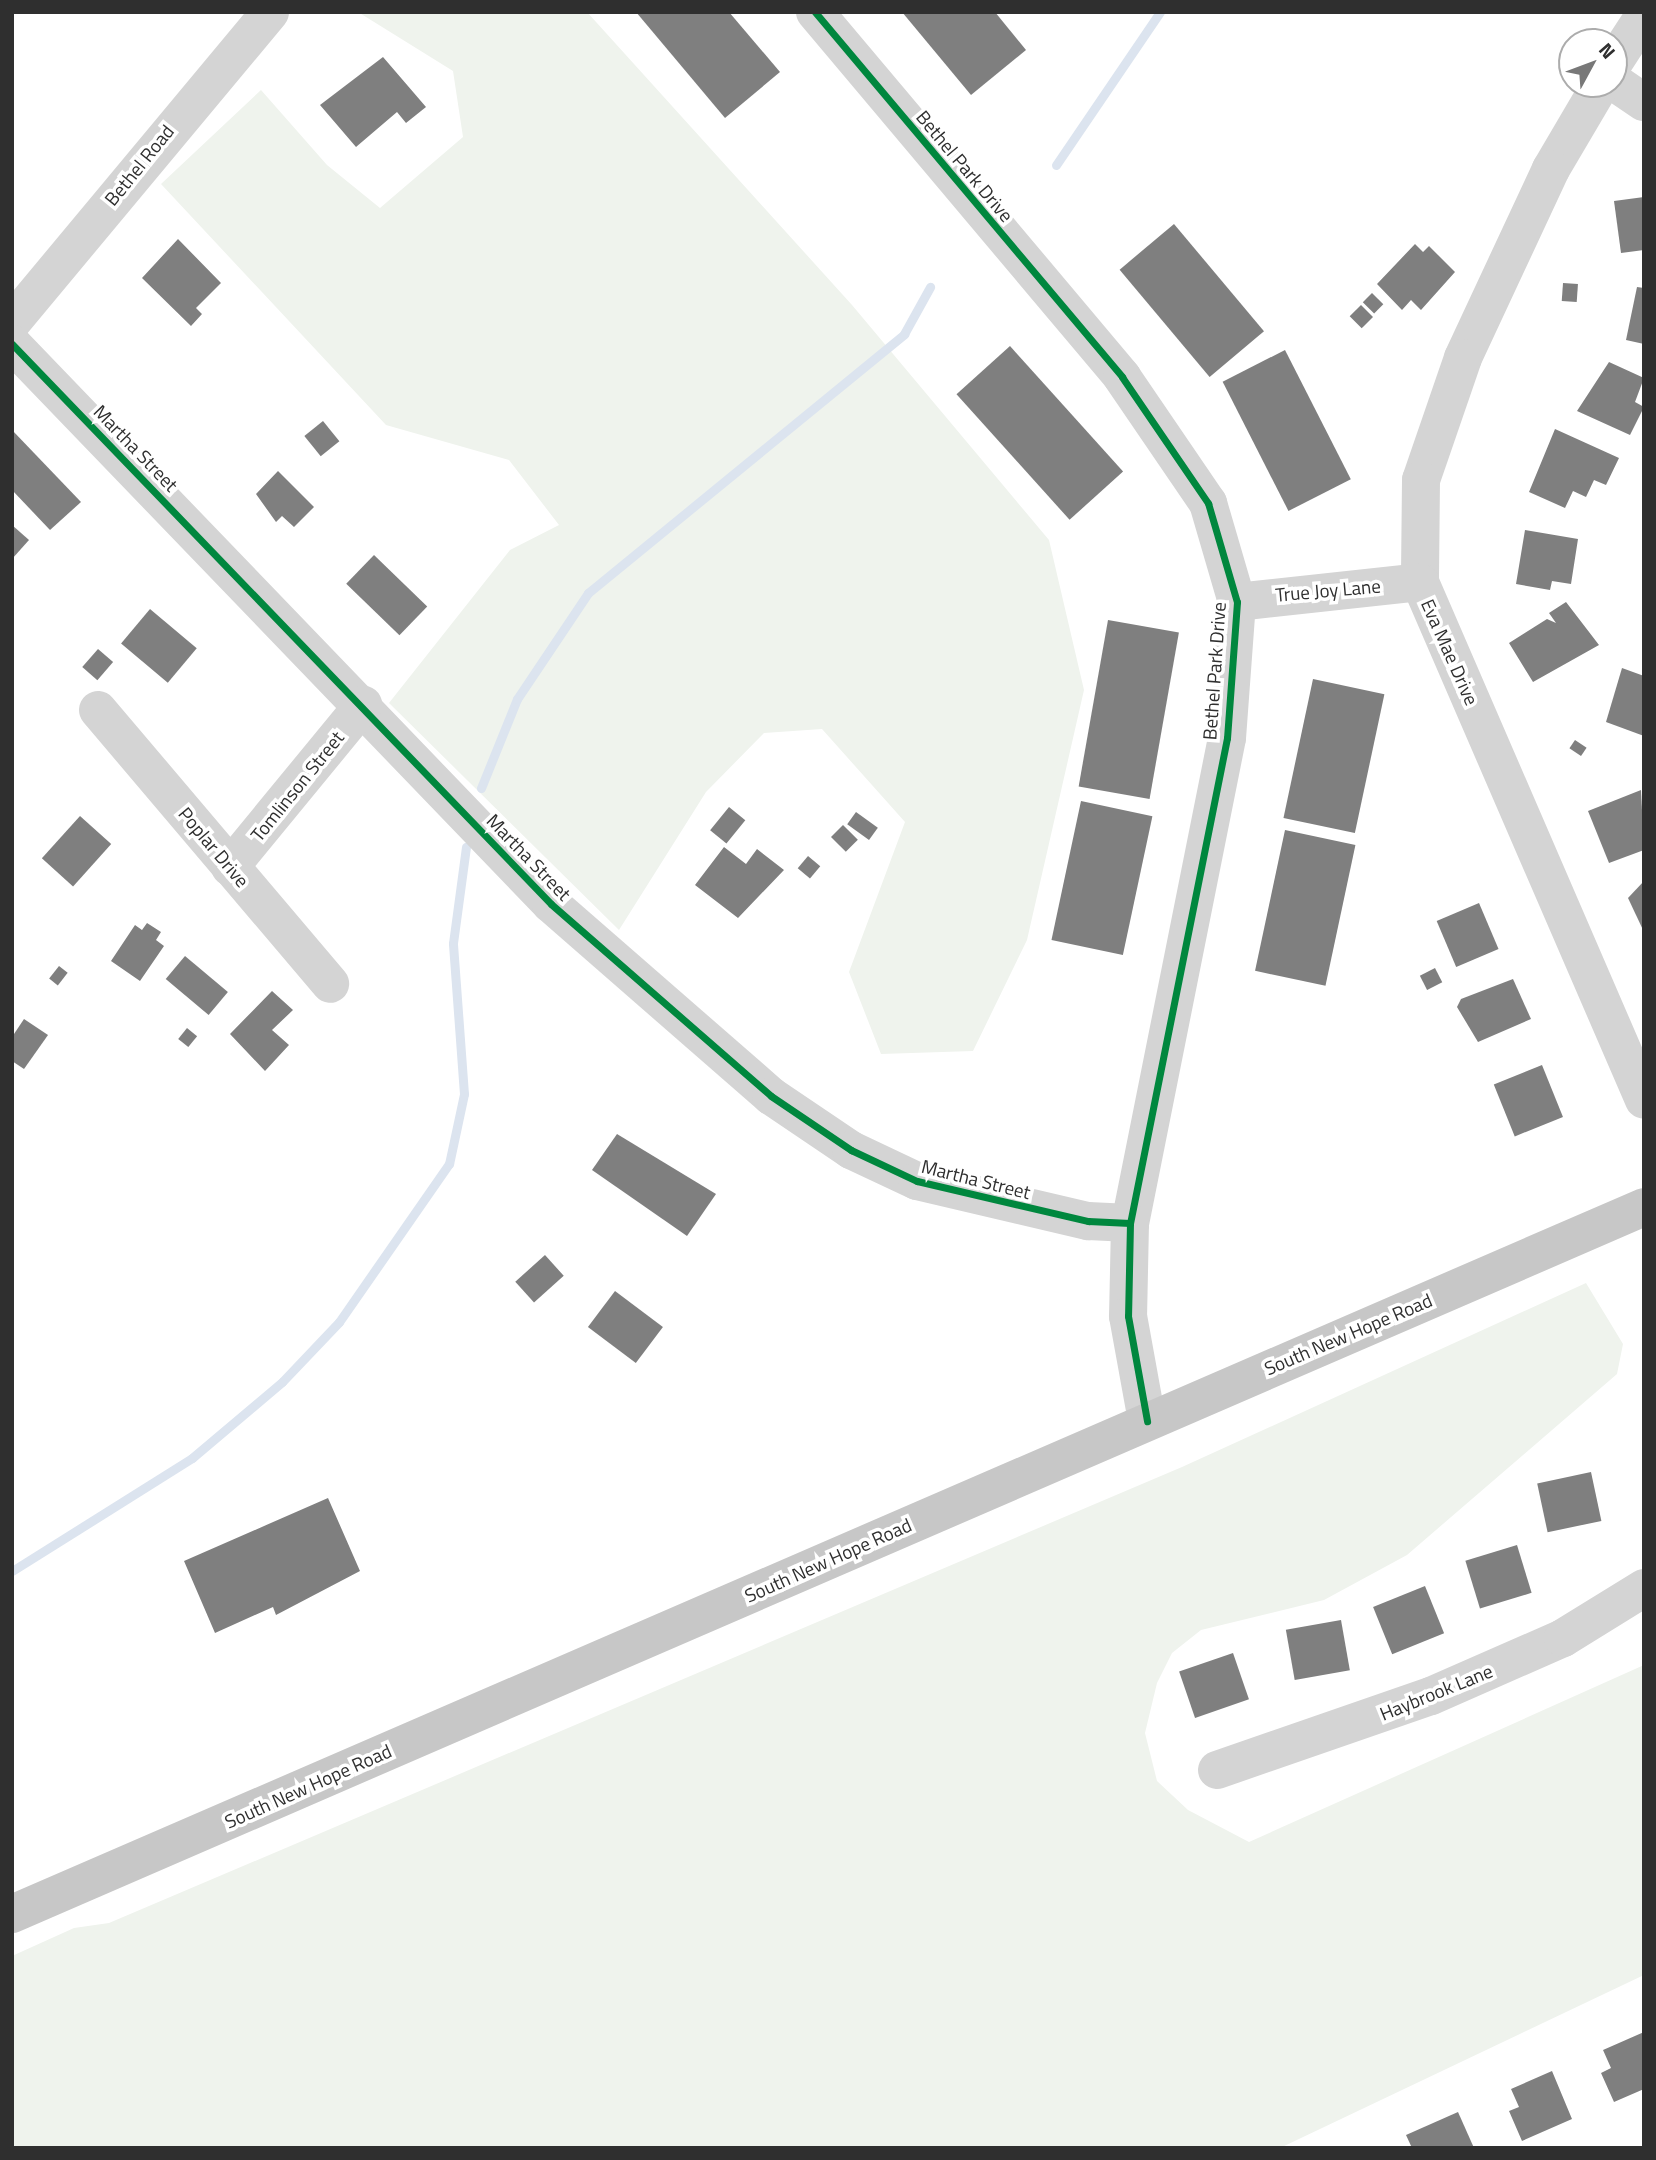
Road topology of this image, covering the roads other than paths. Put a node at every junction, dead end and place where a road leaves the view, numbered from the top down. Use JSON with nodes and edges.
{"nodes":[{"id":1,"x":270,"y":12,"type":"edge"},
{"id":2,"x":815,"y":12,"type":"edge"},
{"id":3,"x":1644,"y":16,"type":"edge"},
{"id":4,"x":1628,"y":41,"type":"edge"},
{"id":5,"x":1628,"y":91,"type":"edge"},
{"id":6,"x":1593,"y":98,"type":"edge"},
{"id":7,"x":1644,"y":102,"type":"edge"},
{"id":8,"x":12,"y":322,"type":"edge"},
{"id":9,"x":12,"y":344,"type":"edge"},
{"id":10,"x":1420,"y":582,"type":"junction"},
{"id":11,"x":1237,"y":602,"type":"junction"},
{"id":12,"x":363,"y":705,"type":"junction"},
{"id":13,"x":98,"y":710,"type":"dead end"},
{"id":14,"x":230,"y":867,"type":"junction"},
{"id":15,"x":330,"y":984,"type":"dead end"},
{"id":16,"x":1644,"y":1100,"type":"edge"},
{"id":17,"x":1644,"y":1207,"type":"edge"},
{"id":18,"x":1130,"y":1223,"type":"junction"},
{"id":19,"x":1147,"y":1421,"type":"junction"},
{"id":20,"x":1644,"y":1588,"type":"edge"},
{"id":21,"x":1217,"y":1770,"type":"dead end"},
{"id":22,"x":12,"y":1914,"type":"edge"}],
"edges":[{"from":1,"to":8,"type":"street","name":"Bethel Road"},
{"from":2,"to":11,"type":"street","name":"Bethel Park Drive"},
{"from":3,"to":4,"type":"street"},
{"from":5,"to":7,"type":"street"},
{"from":6,"to":10,"type":"street","name":"Eva Mae Drive"},
{"from":9,"to":12,"type":"street","name":"Martha Street"},
{"from":10,"to":11,"type":"street","name":"True Joy Lane"},
{"from":10,"to":16,"type":"street","name":"Eva Mae Drive"},
{"from":11,"to":18,"type":"street","name":"Bethel Park Drive"},
{"from":12,"to":14,"type":"street","name":"Tomlinson Street"},
{"from":12,"to":18,"type":"street","name":"Martha Street"},
{"from":13,"to":14,"type":"street","name":"Poplar Drive"},
{"from":14,"to":15,"type":"street","name":"Poplar Drive"},
{"from":17,"to":19,"type":"main road","name":"South New Hope Road"},
{"from":18,"to":19,"type":"street","name":"Bethel Park Drive"},
{"from":19,"to":22,"type":"main road","name":"South New Hope Road"},
{"from":20,"to":21,"type":"street","name":"Haybrook Lane"}]}
